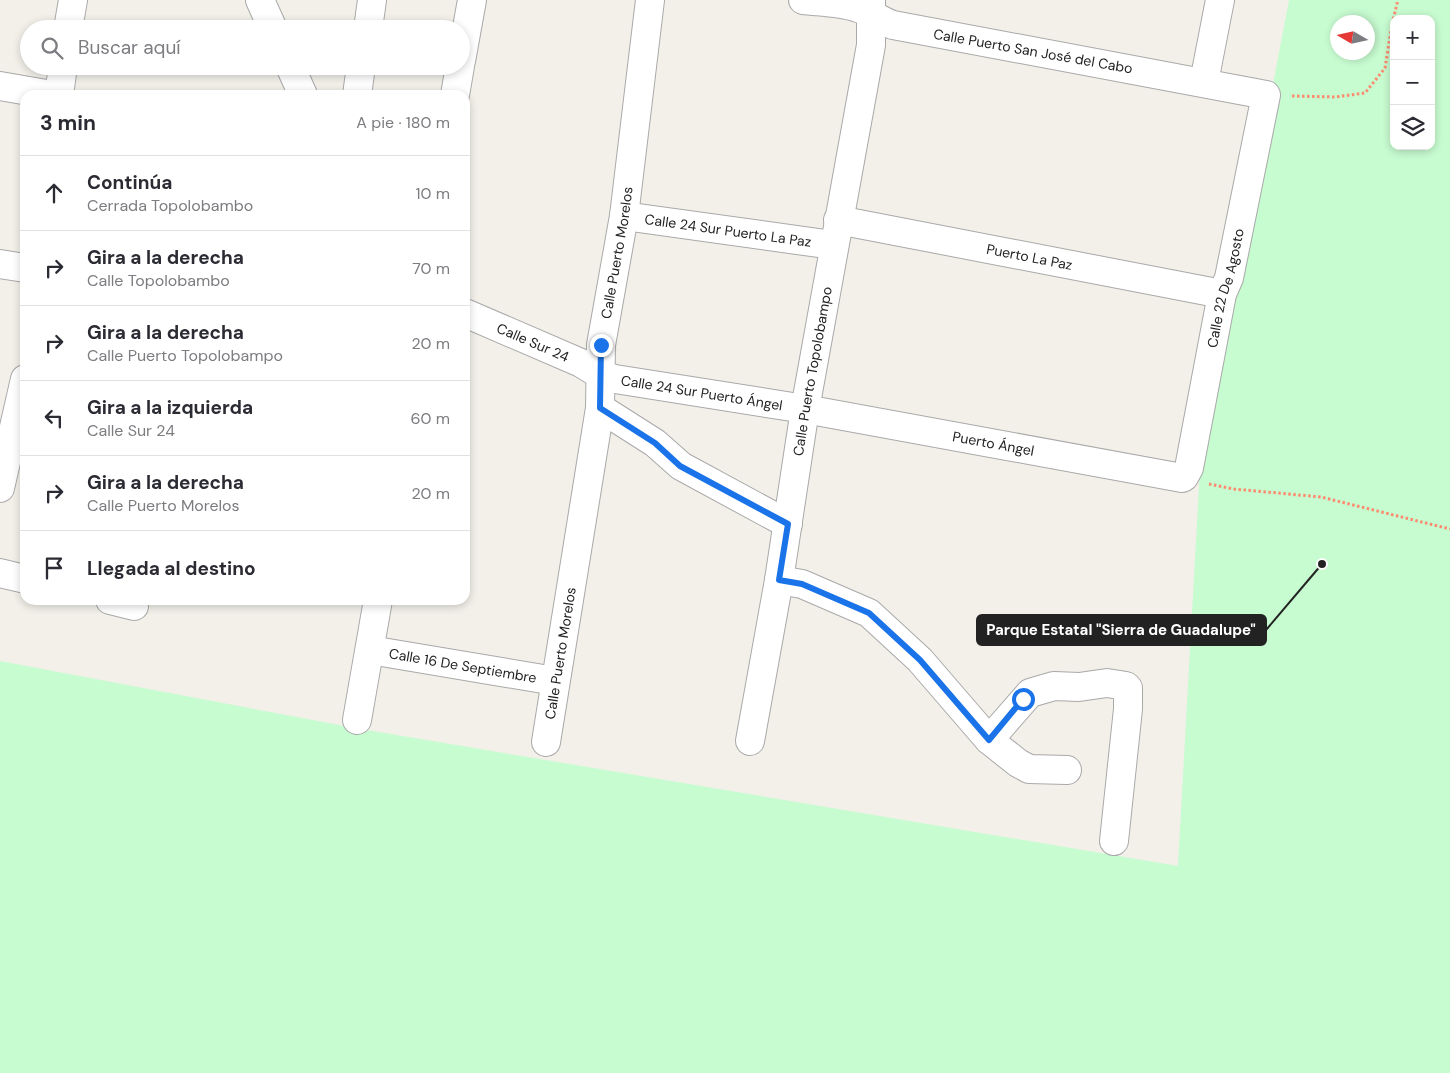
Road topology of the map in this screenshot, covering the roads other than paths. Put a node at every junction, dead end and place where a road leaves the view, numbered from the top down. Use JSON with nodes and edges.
{"nodes":[{"id":1,"x":73,"y":0,"type":"edge"},
{"id":2,"x":260,"y":0,"type":"edge"},
{"id":3,"x":372,"y":0,"type":"edge"},
{"id":4,"x":472,"y":0,"type":"edge"},
{"id":5,"x":650,"y":0,"type":"edge"},
{"id":6,"x":803,"y":0,"type":"edge"},
{"id":7,"x":1220,"y":0,"type":"edge"},
{"id":8,"x":871,"y":8,"type":"edge"},
{"id":9,"x":70,"y":20,"type":"edge"},
{"id":10,"x":269,"y":20,"type":"edge"},
{"id":11,"x":369,"y":20,"type":"edge"},
{"id":12,"x":468,"y":20,"type":"edge"},
{"id":13,"x":62,"y":75,"type":"edge"},
{"id":14,"x":294,"y":75,"type":"edge"},
{"id":15,"x":360,"y":75,"type":"edge"},
{"id":16,"x":458,"y":75,"type":"edge"},
{"id":17,"x":1204,"y":82,"type":"junction"},
{"id":18,"x":0,"y":86,"type":"edge"},
{"id":19,"x":23,"y":90,"type":"edge"},
{"id":20,"x":60,"y":90,"type":"edge"},
{"id":21,"x":301,"y":90,"type":"edge"},
{"id":22,"x":358,"y":90,"type":"edge"},
{"id":23,"x":456,"y":90,"type":"edge"},
{"id":24,"x":1266,"y":95,"type":"joint"},
{"id":25,"x":624,"y":216,"type":"junction"},
{"id":26,"x":836,"y":232,"type":"junction"},
{"id":27,"x":0,"y":264,"type":"edge"},
{"id":28,"x":20,"y":267,"type":"edge"},
{"id":29,"x":1222,"y":294,"type":"junction"},
{"id":30,"x":470,"y":316,"type":"edge"},
{"id":31,"x":600,"y":374,"type":"junction"},
{"id":32,"x":20,"y":401,"type":"edge"},
{"id":33,"x":600,"y":408,"type":"junction"},
{"id":34,"x":805,"y":409,"type":"junction"},
{"id":35,"x":1182,"y":478,"type":"joint"},
{"id":36,"x":0,"y":488,"type":"edge"},
{"id":37,"x":788,"y":524,"type":"junction"},
{"id":38,"x":0,"y":573,"type":"edge"},
{"id":39,"x":20,"y":578,"type":"edge"},
{"id":40,"x":779,"y":580,"type":"junction"},
{"id":41,"x":377,"y":605,"type":"edge"},
{"id":42,"x":370,"y":650,"type":"junction"},
{"id":43,"x":556,"y":680,"type":"junction"},
{"id":44,"x":357,"y":720,"type":"dead end"},
{"id":45,"x":989,"y":740,"type":"junction"},
{"id":46,"x":750,"y":741,"type":"dead end"},
{"id":47,"x":546,"y":742,"type":"dead end"},
{"id":48,"x":1067,"y":770,"type":"dead end"},
{"id":49,"x":1114,"y":841,"type":"dead end"}],
"edges":[{"from":1,"to":9,"type":"street"},
{"from":2,"to":10,"type":"street"},
{"from":3,"to":11,"type":"street"},
{"from":4,"to":12,"type":"street"},
{"from":5,"to":25,"type":"street","name":"Calle Puerto Morelos"},
{"from":6,"to":8,"type":"street","name":"Calle Puerto San José del Cabo"},
{"from":7,"to":17,"type":"street"},
{"from":8,"to":17,"type":"street","name":"Calle Puerto San José del Cabo"},
{"from":8,"to":26,"type":"street","name":"Calle Puerto Topolobampo"},
{"from":13,"to":20,"type":"street"},
{"from":14,"to":21,"type":"street"},
{"from":15,"to":22,"type":"street"},
{"from":16,"to":23,"type":"street"},
{"from":17,"to":24,"type":"street","name":"Calle Puerto San José del Cabo"},
{"from":18,"to":19,"type":"street"},
{"from":24,"to":29,"type":"street","name":"Calle 22 De Agosto"},
{"from":25,"to":26,"type":"street","name":"Calle 24 Sur Puerto La Paz"},
{"from":25,"to":31,"type":"street","name":"Calle Puerto Morelos"},
{"from":26,"to":29,"type":"street","name":"Puerto La Paz"},
{"from":26,"to":34,"type":"street","name":"Calle Puerto Topolobampo"},
{"from":27,"to":28,"type":"street"},
{"from":29,"to":35,"type":"street","name":"Calle 22 De Agosto"},
{"from":30,"to":31,"type":"street","name":"Calle Sur 24"},
{"from":31,"to":33,"type":"street","name":"Calle Puerto Morelos"},
{"from":31,"to":34,"type":"street","name":"Calle 24 Sur Puerto Ángel"},
{"from":32,"to":36,"type":"street"},
{"from":33,"to":37,"type":"street"},
{"from":33,"to":43,"type":"street","name":"Calle Puerto Morelos"},
{"from":34,"to":35,"type":"street","name":"Puerto Ángel"},
{"from":34,"to":37,"type":"street","name":"Calle Puerto Topolobampo"},
{"from":37,"to":40,"type":"street","name":"Calle Puerto Topolobampo"},
{"from":38,"to":39,"type":"street"},
{"from":40,"to":45,"type":"street"},
{"from":40,"to":46,"type":"street","name":"Calle Puerto Topolobampo"},
{"from":41,"to":42,"type":"street"},
{"from":42,"to":43,"type":"street","name":"Calle 16 De Septiembre"},
{"from":42,"to":44,"type":"street"},
{"from":43,"to":47,"type":"street","name":"Calle Puerto Morelos"},
{"from":45,"to":48,"type":"street"},
{"from":45,"to":49,"type":"street"}]}
